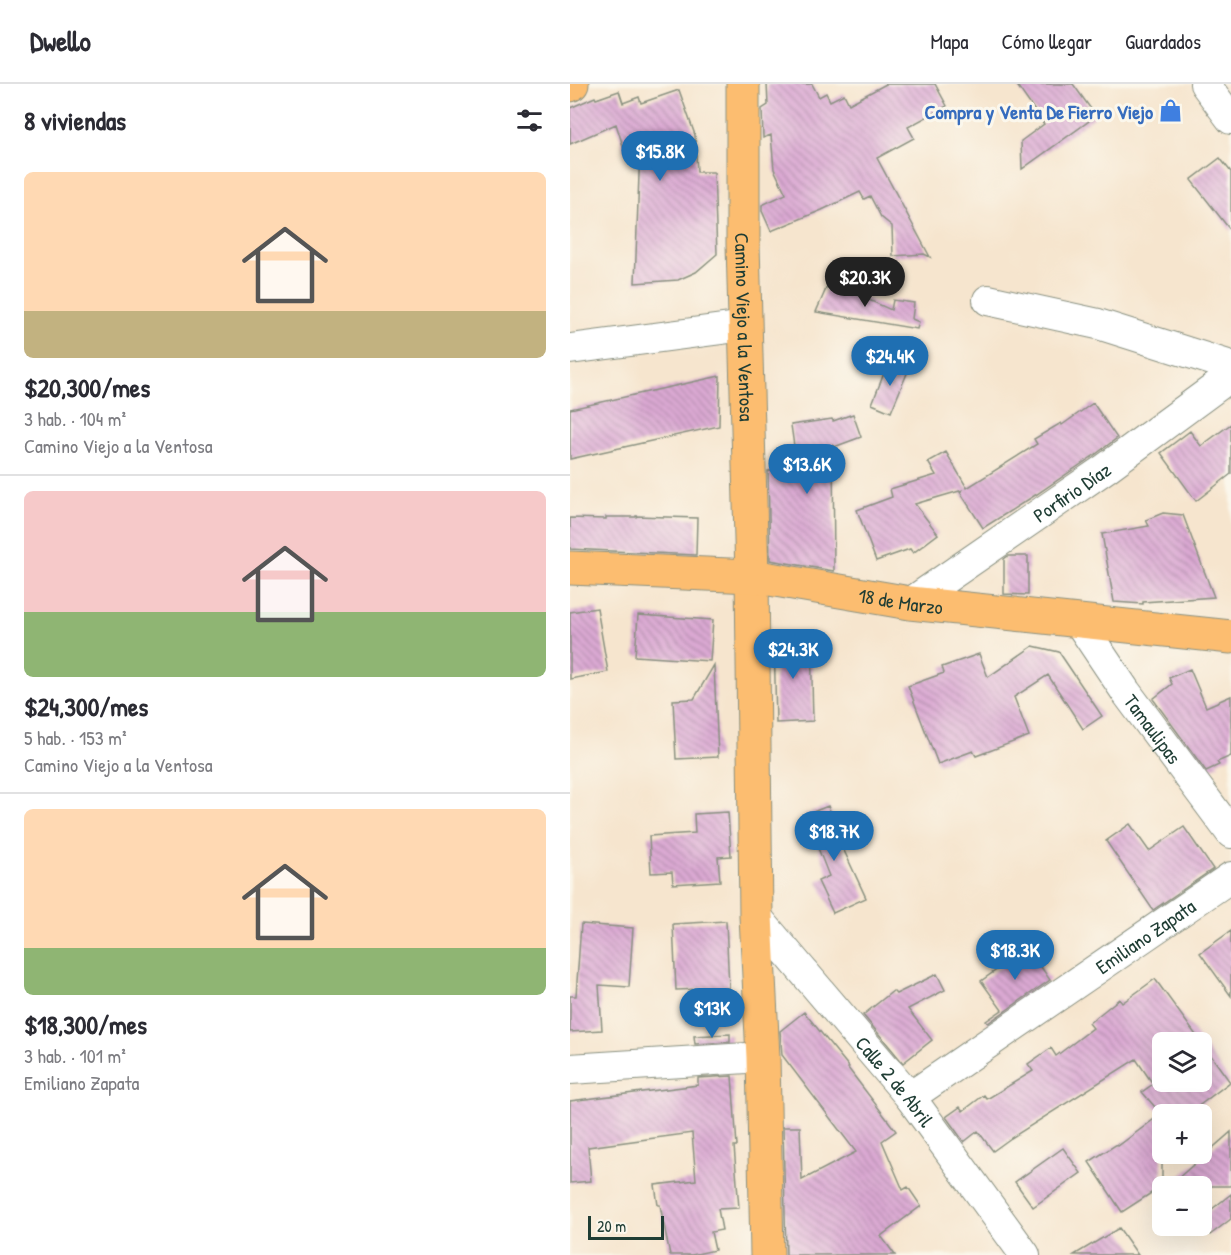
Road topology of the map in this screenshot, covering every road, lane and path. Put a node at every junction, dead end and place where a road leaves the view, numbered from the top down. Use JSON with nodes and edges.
{"nodes":[{"id":1,"x":743,"y":84,"type":"edge"},
{"id":2,"x":1205,"y":84,"type":"edge"},
{"id":3,"x":1231,"y":118,"type":"edge"},
{"id":4,"x":988,"y":300,"type":"dead end"},
{"id":5,"x":745,"y":326,"type":"junction"},
{"id":6,"x":570,"y":349,"type":"edge"},
{"id":7,"x":1231,"y":366,"type":"edge"},
{"id":8,"x":1231,"y":376,"type":"edge"},
{"id":9,"x":570,"y":568,"type":"edge"},
{"id":10,"x":752,"y":576,"type":"junction"},
{"id":11,"x":910,"y":603,"type":"junction"},
{"id":12,"x":1079,"y":622,"type":"junction"},
{"id":13,"x":1231,"y":637,"type":"edge"},
{"id":14,"x":1231,"y":832,"type":"edge"},
{"id":15,"x":1231,"y":877,"type":"edge"},
{"id":16,"x":756,"y":916,"type":"junction"},
{"id":17,"x":763,"y":1057,"type":"junction"},
{"id":18,"x":570,"y":1069,"type":"edge"},
{"id":19,"x":910,"y":1097,"type":"junction"},
{"id":20,"x":767,"y":1255,"type":"edge"},
{"id":21,"x":1025,"y":1255,"type":"edge"}],
"edges":[{"from":1,"to":5,"type":"main road","name":"Camino Viejo a la Ventosa"},
{"from":2,"to":3,"type":"street"},
{"from":4,"to":7,"type":"street"},
{"from":5,"to":6,"type":"street"},
{"from":5,"to":10,"type":"main road","name":"Camino Viejo a la Ventosa"},
{"from":8,"to":11,"type":"street","name":"Porfirio Díaz"},
{"from":9,"to":10,"type":"main road","name":"18 de Marzo"},
{"from":10,"to":11,"type":"main road","name":"18 de Marzo"},
{"from":10,"to":16,"type":"main road","name":"Camino Viejo a la Ventosa"},
{"from":11,"to":12,"type":"main road","name":"18 de Marzo"},
{"from":12,"to":13,"type":"main road","name":"18 de Marzo"},
{"from":12,"to":14,"type":"street","name":"Tamaulipas"},
{"from":15,"to":19,"type":"street","name":"Emiliano Zapata"},
{"from":16,"to":17,"type":"main road","name":"Camino Viejo a la Ventosa"},
{"from":16,"to":19,"type":"street","name":"Calle 2 de Abril"},
{"from":17,"to":18,"type":"street"},
{"from":17,"to":20,"type":"main road","name":"Camino Viejo a la Ventosa"},
{"from":19,"to":21,"type":"street","name":"Calle 2 de Abril"}]}
